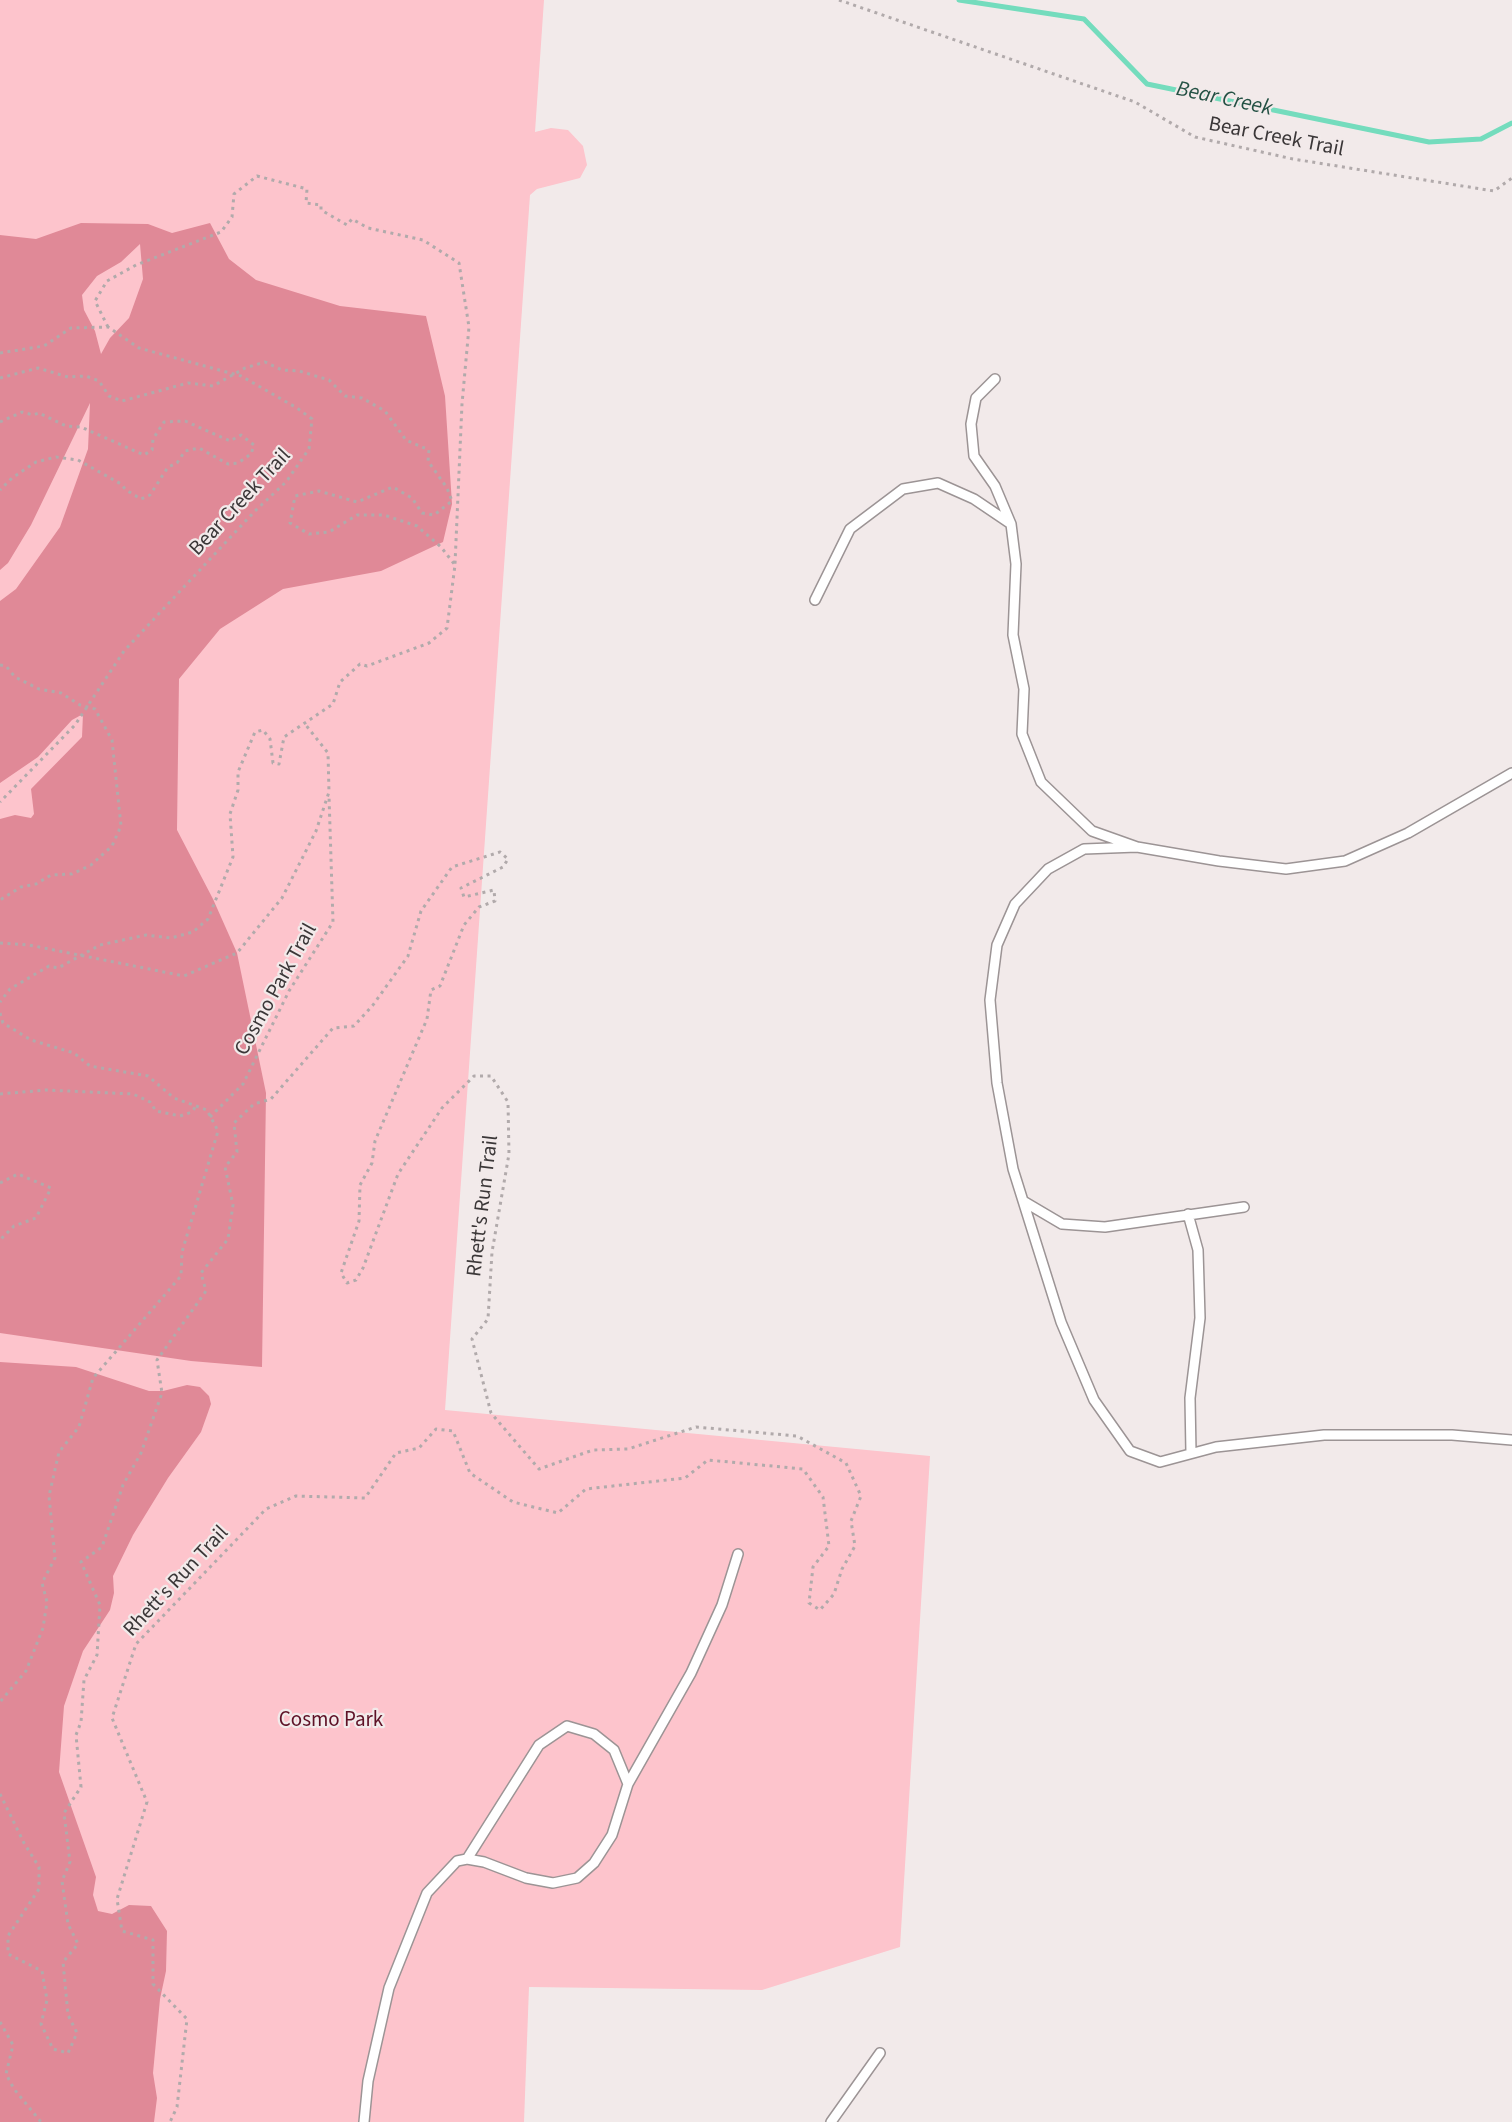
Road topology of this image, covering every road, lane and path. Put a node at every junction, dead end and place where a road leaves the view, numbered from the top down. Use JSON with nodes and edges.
{"nodes":[{"id":1,"x":839,"y":0,"type":"edge"},
{"id":2,"x":1512,"y":178,"type":"edge"},
{"id":3,"x":108,"y":327,"type":"junction"},
{"id":4,"x":0,"y":353,"type":"edge"},
{"id":5,"x":234,"y":374,"type":"junction"},
{"id":6,"x":0,"y":378,"type":"edge"},
{"id":7,"x":995,"y":379,"type":"dead end"},
{"id":8,"x":0,"y":422,"type":"edge"},
{"id":9,"x":0,"y":490,"type":"edge"},
{"id":10,"x":1011,"y":524,"type":"junction"},
{"id":11,"x":455,"y":565,"type":"junction"},
{"id":12,"x":815,"y":600,"type":"dead end"},
{"id":13,"x":0,"y":665,"type":"edge"},
{"id":14,"x":87,"y":707,"type":"junction"},
{"id":15,"x":305,"y":724,"type":"junction"},
{"id":16,"x":1512,"y":773,"type":"edge"},
{"id":17,"x":329,"y":792,"type":"junction"},
{"id":18,"x":0,"y":802,"type":"edge"},
{"id":19,"x":1137,"y":847,"type":"junction"},
{"id":20,"x":0,"y":900,"type":"edge"},
{"id":21,"x":0,"y":943,"type":"edge"},
{"id":22,"x":81,"y":956,"type":"junction"},
{"id":23,"x":0,"y":1002,"type":"edge"},
{"id":24,"x":0,"y":1013,"type":"edge"},
{"id":25,"x":0,"y":1094,"type":"edge"},
{"id":26,"x":196,"y":1106,"type":"junction"},
{"id":27,"x":210,"y":1117,"type":"junction"},
{"id":28,"x":0,"y":1183,"type":"edge"},
{"id":29,"x":1023,"y":1201,"type":"junction"},
{"id":30,"x":1244,"y":1207,"type":"dead end"},
{"id":31,"x":1188,"y":1214,"type":"junction"},
{"id":32,"x":0,"y":1240,"type":"edge"},
{"id":33,"x":1512,"y":1440,"type":"edge"},
{"id":34,"x":1191,"y":1453,"type":"junction"},
{"id":35,"x":738,"y":1554,"type":"dead end"},
{"id":36,"x":0,"y":1702,"type":"edge"},
{"id":37,"x":628,"y":1784,"type":"junction"},
{"id":38,"x":0,"y":1794,"type":"edge"},
{"id":39,"x":467,"y":1859,"type":"junction"},
{"id":40,"x":0,"y":2022,"type":"edge"},
{"id":41,"x":880,"y":2053,"type":"dead end"},
{"id":42,"x":41,"y":2122,"type":"edge"},
{"id":43,"x":170,"y":2122,"type":"edge"},
{"id":44,"x":364,"y":2122,"type":"edge"},
{"id":45,"x":831,"y":2122,"type":"edge"}],
"edges":[{"from":1,"to":2,"type":"path","name":"Bear Creek Trail"},
{"from":3,"to":4,"type":"path"},
{"from":3,"to":5,"type":"path","name":"Bear Creek Trail"},
{"from":3,"to":11,"type":"path"},
{"from":5,"to":6,"type":"path"},
{"from":5,"to":11,"type":"path"},
{"from":5,"to":14,"type":"path","name":"Bear Creek Trail"},
{"from":7,"to":10,"type":"lane"},
{"from":8,"to":9,"type":"path"},
{"from":10,"to":12,"type":"lane"},
{"from":10,"to":19,"type":"lane"},
{"from":11,"to":15,"type":"path"},
{"from":13,"to":14,"type":"path"},
{"from":14,"to":18,"type":"path","name":"Bear Creek Trail"},
{"from":14,"to":20,"type":"path"},
{"from":15,"to":17,"type":"path","name":"Cosmo Park Trail"},
{"from":15,"to":22,"type":"path"},
{"from":16,"to":19,"type":"lane"},
{"from":17,"to":22,"type":"path"},
{"from":17,"to":27,"type":"path","name":"Cosmo Park Trail"},
{"from":19,"to":29,"type":"lane"},
{"from":21,"to":22,"type":"path"},
{"from":22,"to":23,"type":"path"},
{"from":24,"to":26,"type":"path"},
{"from":25,"to":26,"type":"path"},
{"from":26,"to":27,"type":"path"},
{"from":27,"to":36,"type":"path"},
{"from":28,"to":32,"type":"path"},
{"from":29,"to":31,"type":"lane"},
{"from":29,"to":34,"type":"lane"},
{"from":30,"to":31,"type":"lane"},
{"from":31,"to":34,"type":"lane"},
{"from":33,"to":34,"type":"lane"},
{"from":35,"to":37,"type":"lane"},
{"from":37,"to":39,"type":"lane"},
{"from":37,"to":39,"type":"lane"},
{"from":38,"to":43,"type":"path","name":"Rhett's Run Trail"},
{"from":39,"to":44,"type":"lane"},
{"from":40,"to":42,"type":"path"},
{"from":41,"to":45,"type":"lane"}]}
